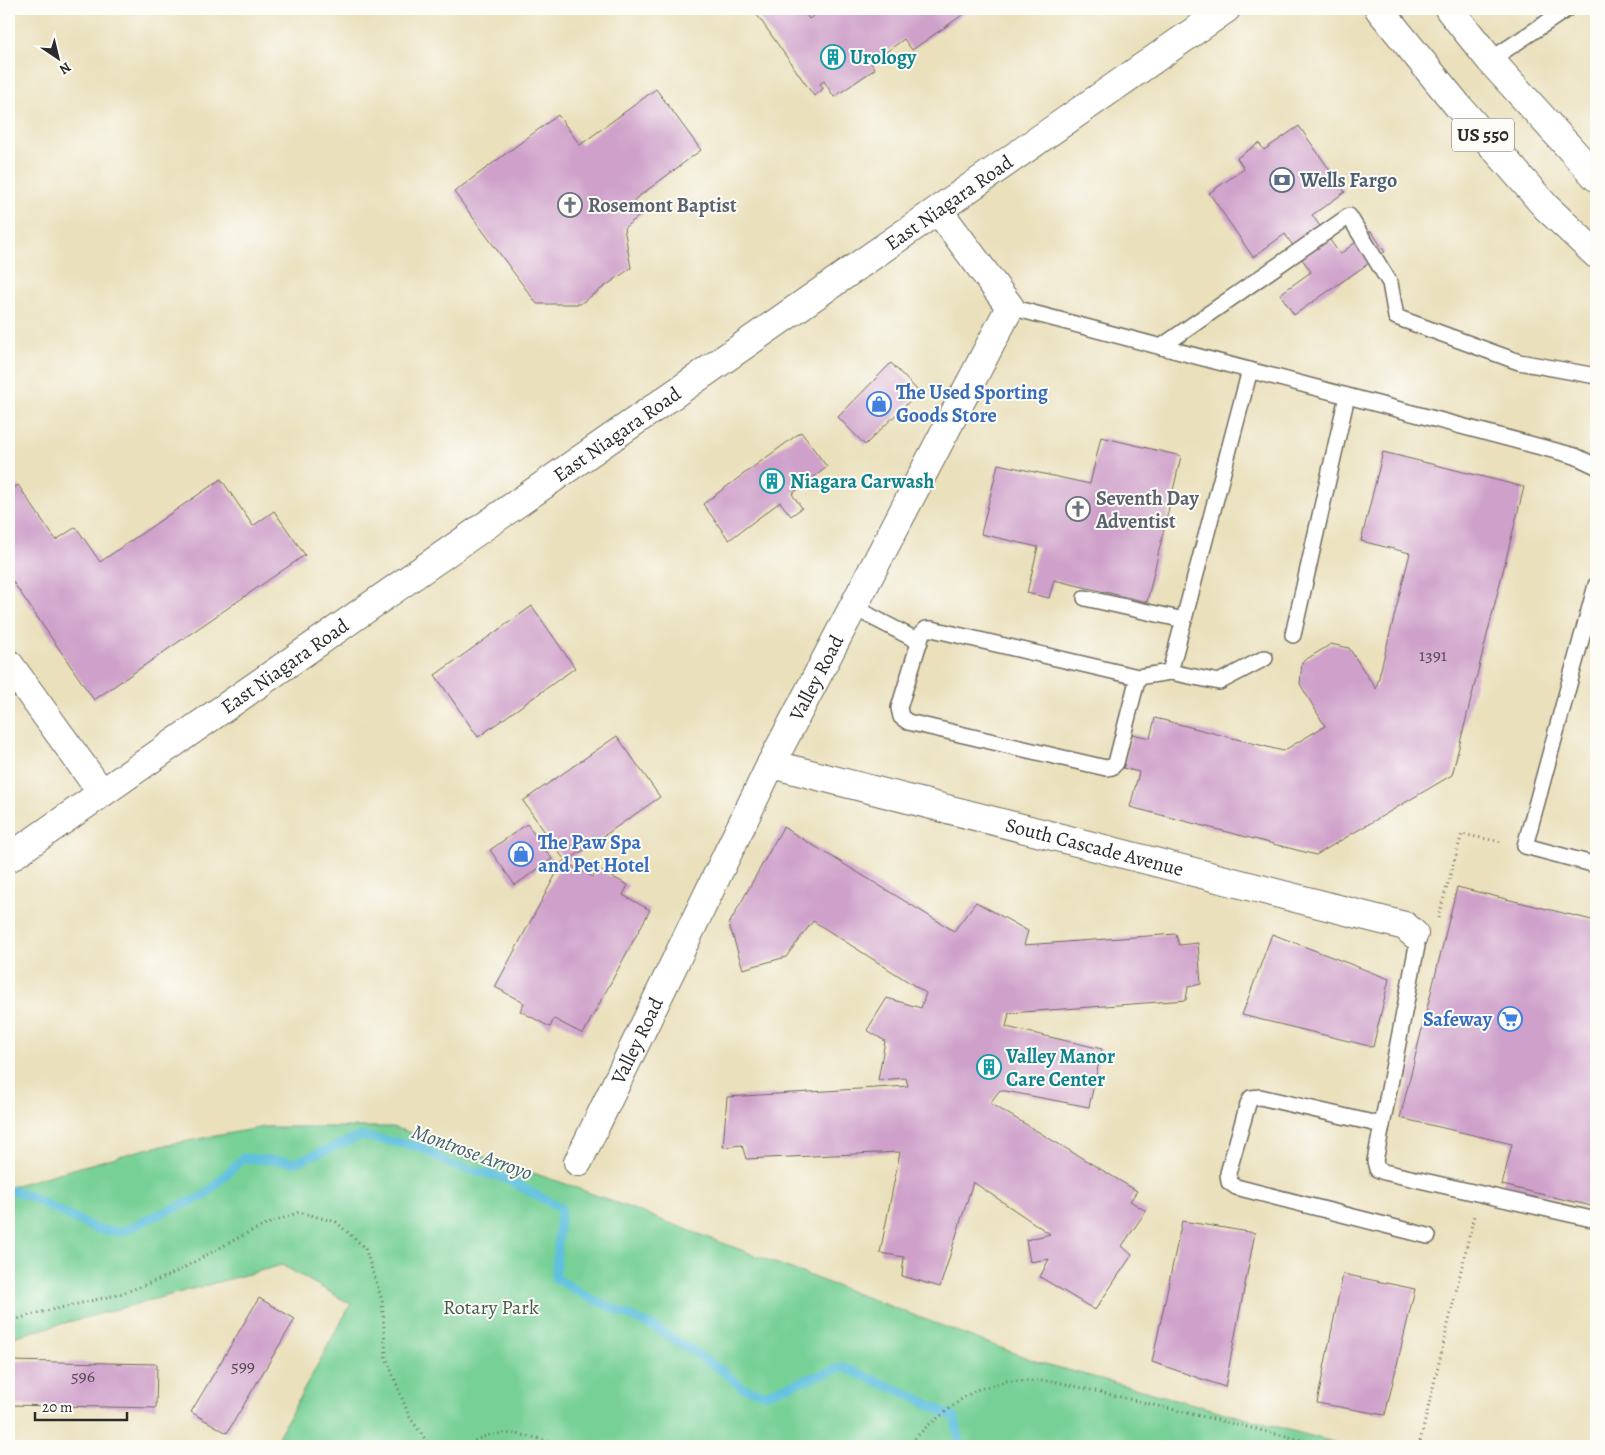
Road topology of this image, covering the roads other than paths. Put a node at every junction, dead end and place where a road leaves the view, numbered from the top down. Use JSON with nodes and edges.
{"nodes":[{"id":1,"x":1226,"y":9,"type":"edge"},
{"id":2,"x":1379,"y":9,"type":"edge"},
{"id":3,"x":1449,"y":9,"type":"edge"},
{"id":4,"x":1567,"y":9,"type":"edge"},
{"id":5,"x":1490,"y":60,"type":"junction"},
{"id":6,"x":1596,"y":177,"type":"edge"},
{"id":7,"x":938,"y":210,"type":"junction"},
{"id":8,"x":1596,"y":254,"type":"edge"},
{"id":9,"x":1010,"y":307,"type":"junction"},
{"id":10,"x":1161,"y":347,"type":"junction"},
{"id":11,"x":1250,"y":370,"type":"junction"},
{"id":12,"x":1596,"y":376,"type":"edge"},
{"id":13,"x":1347,"y":396,"type":"junction"},
{"id":14,"x":1596,"y":466,"type":"edge"},
{"id":15,"x":1596,"y":585,"type":"edge"},
{"id":16,"x":1085,"y":598,"type":"dead end"},
{"id":17,"x":854,"y":607,"type":"junction"},
{"id":18,"x":1184,"y":620,"type":"junction"},
{"id":19,"x":1293,"y":635,"type":"dead end"},
{"id":20,"x":920,"y":642,"type":"junction"},
{"id":21,"x":1266,"y":658,"type":"dead end"},
{"id":22,"x":9,"y":664,"type":"edge"},
{"id":23,"x":1170,"y":672,"type":"junction"},
{"id":24,"x":1138,"y":677,"type":"junction"},
{"id":25,"x":771,"y":764,"type":"junction"},
{"id":26,"x":102,"y":793,"type":"junction"},
{"id":27,"x":9,"y":858,"type":"edge"},
{"id":28,"x":1596,"y":865,"type":"edge"},
{"id":29,"x":1414,"y":934,"type":"joint"},
{"id":30,"x":1382,"y":1125,"type":"junction"},
{"id":31,"x":578,"y":1162,"type":"dead end"},
{"id":32,"x":1596,"y":1220,"type":"edge"},
{"id":33,"x":1428,"y":1236,"type":"dead end"}],
"edges":[{"from":1,"to":7,"type":"main road","name":"East Niagara Road"},
{"from":2,"to":8,"type":"main road","number":"US 550"},
{"from":3,"to":5,"type":"main road","number":"US 550"},
{"from":4,"to":5,"type":"lane"},
{"from":5,"to":6,"type":"main road","number":"US 550"},
{"from":7,"to":9,"type":"main road"},
{"from":7,"to":26,"type":"main road","name":"East Niagara Road"},
{"from":9,"to":10,"type":"lane"},
{"from":9,"to":17,"type":"main road","name":"Valley Road"},
{"from":10,"to":11,"type":"lane"},
{"from":10,"to":12,"type":"lane"},
{"from":11,"to":13,"type":"lane"},
{"from":11,"to":18,"type":"lane"},
{"from":13,"to":14,"type":"lane"},
{"from":13,"to":19,"type":"lane"},
{"from":15,"to":28,"type":"lane"},
{"from":16,"to":18,"type":"lane"},
{"from":17,"to":20,"type":"lane"},
{"from":17,"to":25,"type":"main road","name":"Valley Road"},
{"from":18,"to":23,"type":"lane"},
{"from":20,"to":24,"type":"lane"},
{"from":20,"to":24,"type":"lane"},
{"from":21,"to":23,"type":"lane"},
{"from":22,"to":26,"type":"main road"},
{"from":23,"to":24,"type":"lane"},
{"from":25,"to":29,"type":"main road","name":"South Cascade Avenue"},
{"from":25,"to":31,"type":"main road","name":"Valley Road"},
{"from":26,"to":27,"type":"main road","name":"East Niagara Road"},
{"from":29,"to":30,"type":"lane"},
{"from":30,"to":32,"type":"lane"},
{"from":30,"to":33,"type":"lane"}]}
